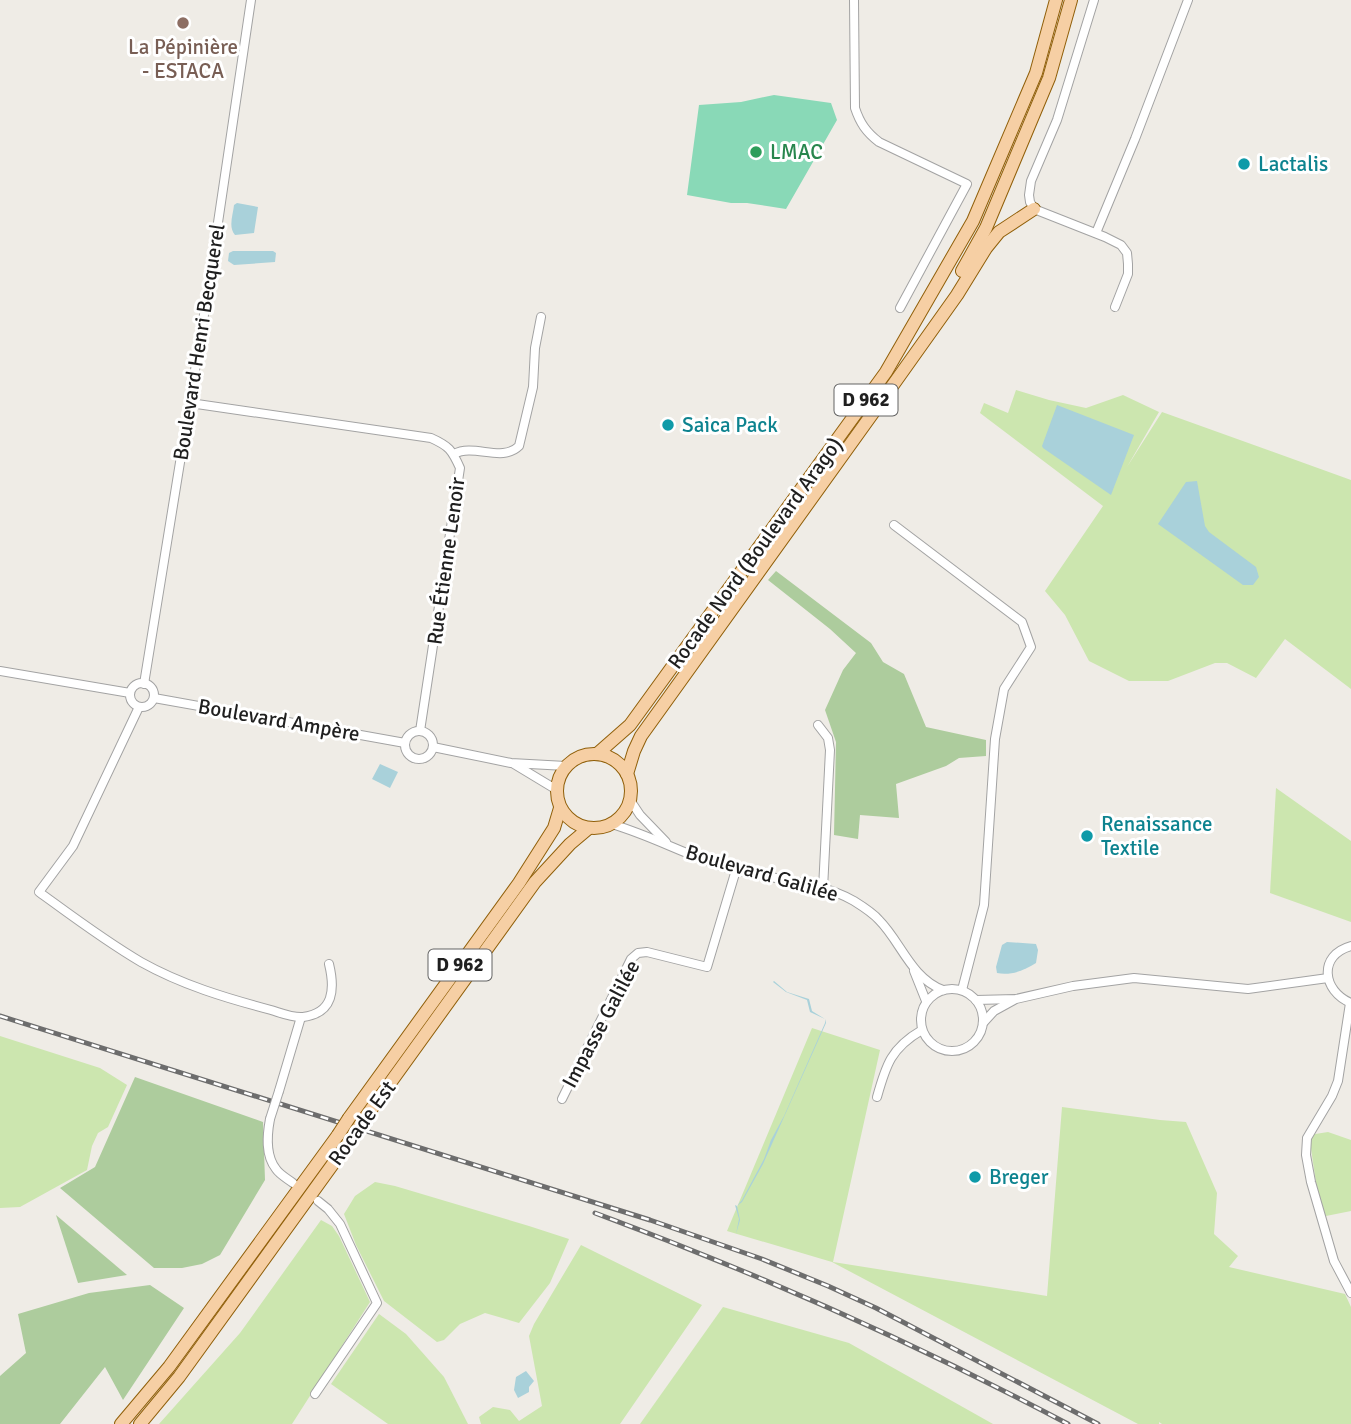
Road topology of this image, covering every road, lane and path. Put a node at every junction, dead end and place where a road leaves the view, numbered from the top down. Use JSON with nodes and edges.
{"nodes":[{"id":1,"x":251,"y":0,"type":"edge"},
{"id":2,"x":854,"y":0,"type":"edge"},
{"id":3,"x":1056,"y":0,"type":"edge"},
{"id":4,"x":1071,"y":0,"type":"edge"},
{"id":5,"x":1094,"y":0,"type":"edge"},
{"id":6,"x":1188,"y":0,"type":"edge"},
{"id":7,"x":1034,"y":209,"type":"junction"},
{"id":8,"x":1096,"y":233,"type":"junction"},
{"id":9,"x":1115,"y":307,"type":"dead end"},
{"id":10,"x":901,"y":308,"type":"dead end"},
{"id":11,"x":541,"y":317,"type":"dead end"},
{"id":12,"x":924,"y":338,"type":"junction"},
{"id":13,"x":190,"y":403,"type":"junction"},
{"id":14,"x":454,"y":454,"type":"junction"},
{"id":15,"x":894,"y":525,"type":"dead end"},
{"id":16,"x":0,"y":671,"type":"edge"},
{"id":17,"x":144,"y":684,"type":"junction"},
{"id":18,"x":130,"y":693,"type":"junction"},
{"id":19,"x":154,"y":698,"type":"junction"},
{"id":20,"x":139,"y":707,"type":"junction"},
{"id":21,"x":818,"y":725,"type":"dead end"},
{"id":22,"x":421,"y":731,"type":"junction"},
{"id":23,"x":405,"y":743,"type":"junction"},
{"id":24,"x":433,"y":747,"type":"junction"},
{"id":25,"x":597,"y":754,"type":"junction"},
{"id":26,"x":511,"y":763,"type":"junction"},
{"id":27,"x":566,"y":766,"type":"junction"},
{"id":28,"x":627,"y":774,"type":"junction"},
{"id":29,"x":557,"y":790,"type":"junction"},
{"id":30,"x":630,"y":800,"type":"junction"},
{"id":31,"x":560,"y":808,"type":"junction"},
{"id":32,"x":611,"y":824,"type":"junction"},
{"id":33,"x":589,"y":828,"type":"junction"},
{"id":34,"x":668,"y":844,"type":"junction"},
{"id":35,"x":736,"y":870,"type":"junction"},
{"id":36,"x":823,"y":889,"type":"junction"},
{"id":37,"x":1351,"y":946,"type":"edge"},
{"id":38,"x":329,"y":964,"type":"dead end"},
{"id":39,"x":912,"y":965,"type":"junction"},
{"id":40,"x":1328,"y":978,"type":"junction"},
{"id":41,"x":943,"y":989,"type":"junction"},
{"id":42,"x":962,"y":990,"type":"junction"},
{"id":43,"x":1016,"y":999,"type":"junction"},
{"id":44,"x":976,"y":1000,"type":"junction"},
{"id":45,"x":926,"y":1001,"type":"junction"},
{"id":46,"x":1351,"y":1003,"type":"edge"},
{"id":47,"x":301,"y":1017,"type":"junction"},
{"id":48,"x":983,"y":1023,"type":"junction"},
{"id":49,"x":922,"y":1030,"type":"junction"},
{"id":50,"x":877,"y":1097,"type":"dead end"},
{"id":51,"x":562,"y":1099,"type":"dead end"},
{"id":52,"x":356,"y":1120,"type":"junction"},
{"id":53,"x":293,"y":1183,"type":"dead end"},
{"id":54,"x":318,"y":1201,"type":"dead end"},
{"id":55,"x":1351,"y":1293,"type":"edge"},
{"id":56,"x":315,"y":1394,"type":"dead end"},
{"id":57,"x":121,"y":1424,"type":"edge"},
{"id":58,"x":140,"y":1424,"type":"edge"}],
"edges":[{"from":1,"to":13,"type":"street","name":"Boulevard Henri Becquerel"},
{"from":2,"to":10,"type":"street"},
{"from":3,"to":25,"type":"main road","name":"Rocade Nord (Boulevard Arago)","number":"D 962"},
{"from":4,"to":12,"type":"main road","number":"D 962"},
{"from":5,"to":7,"type":"street"},
{"from":6,"to":8,"type":"street"},
{"from":7,"to":8,"type":"street"},
{"from":7,"to":12,"type":"main road"},
{"from":8,"to":9,"type":"street"},
{"from":11,"to":14,"type":"street"},
{"from":12,"to":28,"type":"main road","number":"D 962"},
{"from":13,"to":14,"type":"street","name":"Rue Étienne Lenoir"},
{"from":13,"to":17,"type":"street","name":"Boulevard Henri Becquerel"},
{"from":14,"to":22,"type":"street","name":"Rue Étienne Lenoir"},
{"from":15,"to":42,"type":"street"},
{"from":16,"to":18,"type":"street"},
{"from":17,"to":18,"type":"street"},
{"from":17,"to":19,"type":"street"},
{"from":18,"to":20,"type":"street"},
{"from":19,"to":20,"type":"street"},
{"from":19,"to":23,"type":"street","name":"Boulevard Ampère"},
{"from":20,"to":47,"type":"street"},
{"from":21,"to":36,"type":"street"},
{"from":22,"to":23,"type":"street"},
{"from":22,"to":24,"type":"street"},
{"from":23,"to":24,"type":"street"},
{"from":24,"to":26,"type":"street"},
{"from":25,"to":27,"type":"main road"},
{"from":25,"to":28,"type":"main road"},
{"from":26,"to":27,"type":"street"},
{"from":26,"to":29,"type":"street"},
{"from":27,"to":29,"type":"main road"},
{"from":28,"to":30,"type":"main road"},
{"from":29,"to":31,"type":"main road"},
{"from":30,"to":32,"type":"main road"},
{"from":30,"to":34,"type":"street","name":"Boulevard Galilée"},
{"from":31,"to":33,"type":"main road"},
{"from":31,"to":52,"type":"main road","number":"D 962"},
{"from":32,"to":33,"type":"main road"},
{"from":32,"to":34,"type":"street","name":"Boulevard Galilée"},
{"from":33,"to":52,"type":"main road","name":"Rocade Est","number":"D 962"},
{"from":34,"to":35,"type":"street","name":"Boulevard Galilée"},
{"from":35,"to":36,"type":"street","name":"Boulevard Galilée"},
{"from":35,"to":51,"type":"street","name":"Impasse Galilée"},
{"from":36,"to":39,"type":"street","name":"Boulevard Galilée"},
{"from":37,"to":40,"type":"street"},
{"from":38,"to":47,"type":"street"},
{"from":39,"to":41,"type":"street","name":"Boulevard Galilée"},
{"from":39,"to":45,"type":"street","name":"Boulevard Galilée"},
{"from":40,"to":43,"type":"street"},
{"from":40,"to":46,"type":"street"},
{"from":41,"to":42,"type":"street"},
{"from":41,"to":45,"type":"street"},
{"from":42,"to":44,"type":"street"},
{"from":43,"to":44,"type":"street"},
{"from":43,"to":48,"type":"street"},
{"from":44,"to":48,"type":"street"},
{"from":45,"to":49,"type":"street"},
{"from":46,"to":55,"type":"street"},
{"from":47,"to":53,"type":"street","bridge":true},
{"from":48,"to":49,"type":"street"},
{"from":49,"to":50,"type":"street"},
{"from":52,"to":57,"type":"main road","name":"Rocade Est","number":"D 962","bridge":true},
{"from":52,"to":58,"type":"main road","name":"Rocade Est","number":"D 962","bridge":true},
{"from":54,"to":56,"type":"street"}]}
